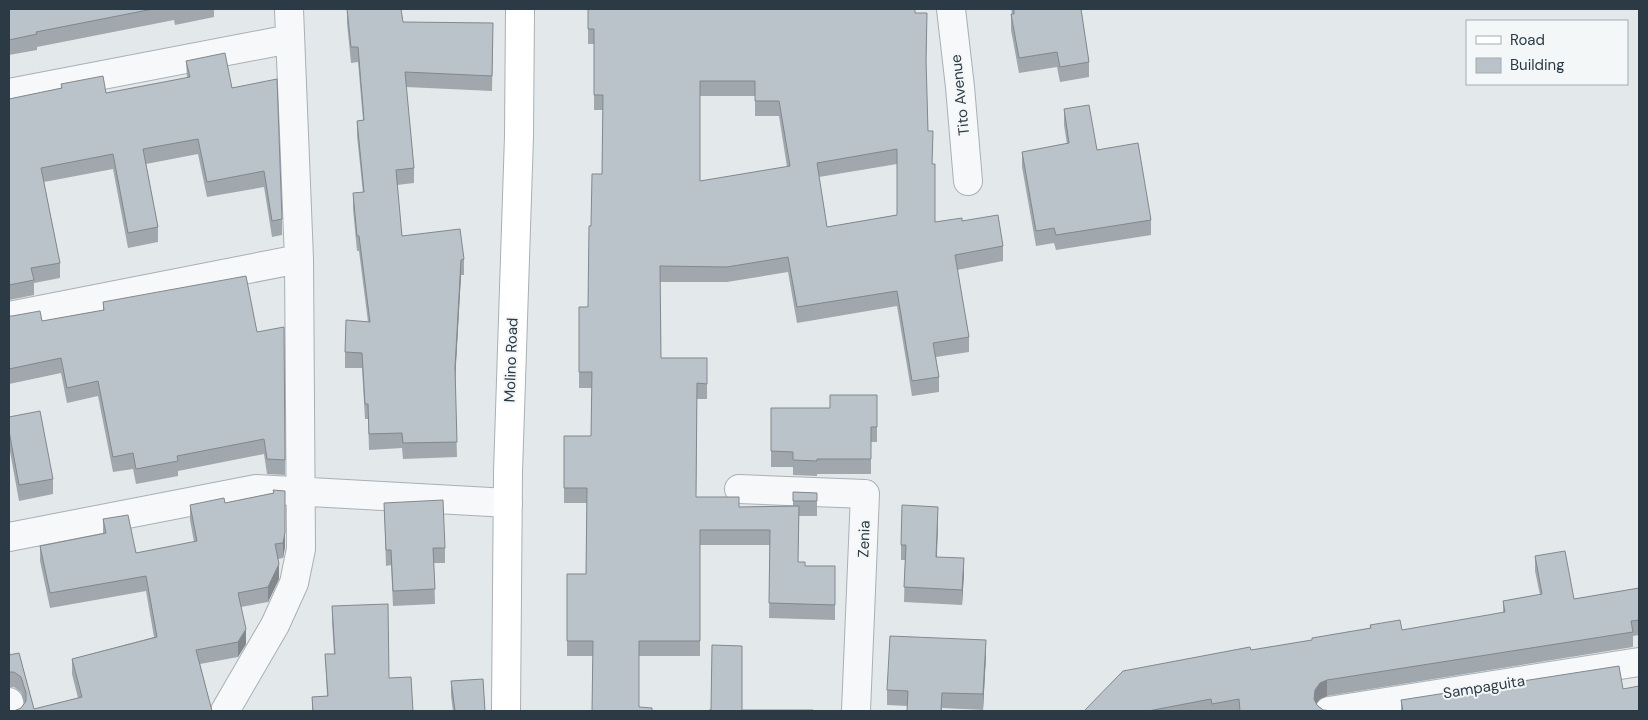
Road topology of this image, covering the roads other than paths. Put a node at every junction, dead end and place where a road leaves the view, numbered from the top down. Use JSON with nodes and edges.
{"nodes":[{"id":1,"x":289,"y":9,"type":"edge"},
{"id":2,"x":520,"y":9,"type":"edge"},
{"id":3,"x":951,"y":9,"type":"edge"},
{"id":4,"x":290,"y":39,"type":"junction"},
{"id":5,"x":9,"y":93,"type":"edge"},
{"id":6,"x":968,"y":181,"type":"dead end"},
{"id":7,"x":300,"y":259,"type":"junction"},
{"id":8,"x":9,"y":316,"type":"edge"},
{"id":9,"x":739,"y":489,"type":"dead end"},
{"id":10,"x":302,"y":491,"type":"junction"},
{"id":11,"x":508,"y":503,"type":"junction"},
{"id":12,"x":9,"y":536,"type":"edge"},
{"id":13,"x":1639,"y":662,"type":"edge"},
{"id":14,"x":9,"y":702,"type":"edge"},
{"id":15,"x":11,"y":711,"type":"edge"},
{"id":16,"x":225,"y":711,"type":"edge"},
{"id":17,"x":506,"y":711,"type":"edge"},
{"id":18,"x":856,"y":711,"type":"edge"},
{"id":19,"x":1329,"y":711,"type":"edge"}],
"edges":[{"from":1,"to":4,"type":"street"},
{"from":2,"to":11,"type":"main road","name":"Molino Road"},
{"from":3,"to":6,"type":"street","name":"Tito Avenue"},
{"from":4,"to":5,"type":"street"},
{"from":4,"to":7,"type":"street"},
{"from":7,"to":8,"type":"street"},
{"from":7,"to":10,"type":"street"},
{"from":9,"to":18,"type":"street","name":"Zenia"},
{"from":10,"to":11,"type":"street"},
{"from":10,"to":12,"type":"street"},
{"from":10,"to":16,"type":"street"},
{"from":11,"to":17,"type":"main road","name":"Molino Road"},
{"from":13,"to":19,"type":"street","name":"Sampaguita"},
{"from":14,"to":15,"type":"street"}]}
